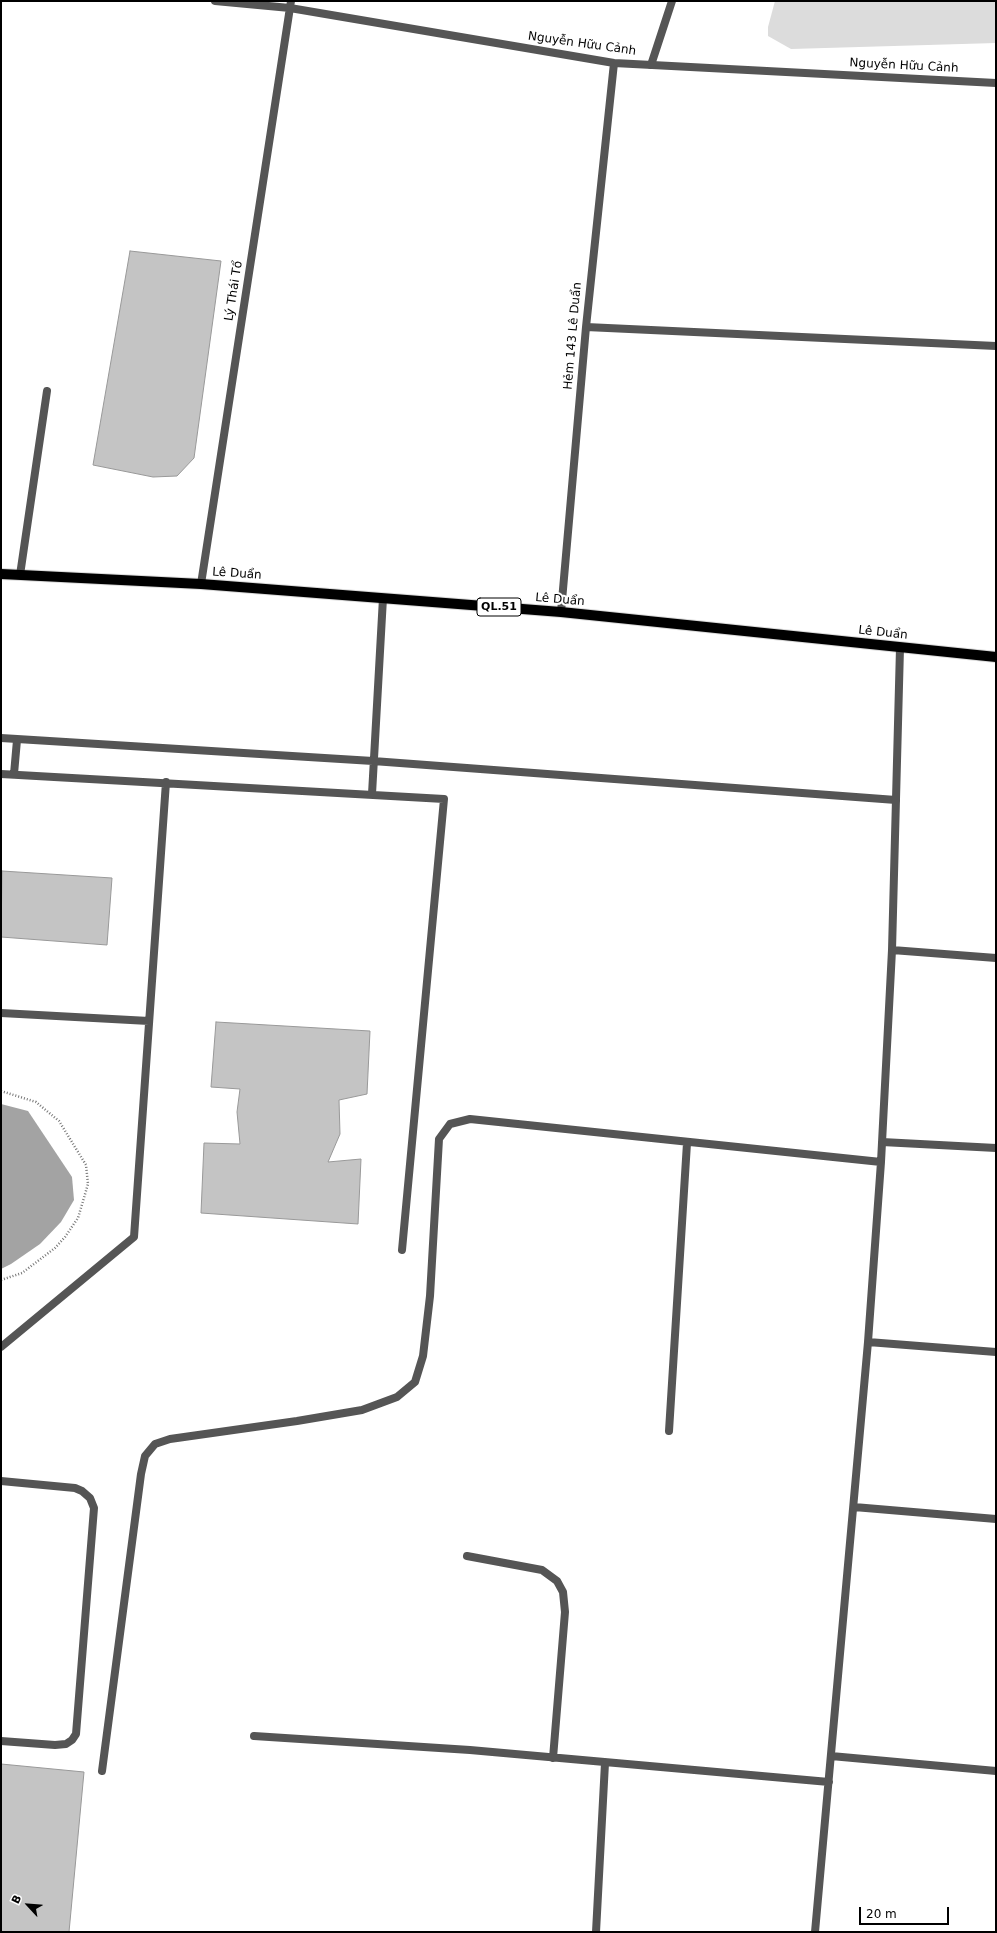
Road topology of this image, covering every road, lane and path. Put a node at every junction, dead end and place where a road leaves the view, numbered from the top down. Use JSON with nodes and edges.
{"nodes":[{"id":1,"x":215,"y":1,"type":"edge"},
{"id":2,"x":672,"y":1,"type":"edge"},
{"id":3,"x":291,"y":4,"type":"edge"},
{"id":4,"x":614,"y":63,"type":"junction"},
{"id":5,"x":651,"y":65,"type":"junction"},
{"id":6,"x":996,"y":83,"type":"edge"},
{"id":7,"x":586,"y":327,"type":"junction"},
{"id":8,"x":996,"y":346,"type":"edge"},
{"id":9,"x":47,"y":391,"type":"dead end"},
{"id":10,"x":1,"y":574,"type":"edge"},
{"id":11,"x":20,"y":575,"type":"junction"},
{"id":12,"x":201,"y":584,"type":"junction"},
{"id":13,"x":383,"y":598,"type":"junction"},
{"id":14,"x":561,"y":612,"type":"junction"},
{"id":15,"x":900,"y":648,"type":"junction"},
{"id":16,"x":996,"y":657,"type":"edge"},
{"id":17,"x":1,"y":738,"type":"edge"},
{"id":18,"x":17,"y":740,"type":"junction"},
{"id":19,"x":373,"y":760,"type":"junction"},
{"id":20,"x":1,"y":774,"type":"edge"},
{"id":21,"x":14,"y":774,"type":"junction"},
{"id":22,"x":166,"y":782,"type":"junction"},
{"id":23,"x":372,"y":794,"type":"junction"},
{"id":24,"x":896,"y":800,"type":"junction"},
{"id":25,"x":892,"y":950,"type":"junction"},
{"id":26,"x":996,"y":958,"type":"edge"},
{"id":27,"x":1,"y":1013,"type":"edge"},
{"id":28,"x":149,"y":1021,"type":"junction"},
{"id":29,"x":1,"y":1091,"type":"edge"},
{"id":30,"x":882,"y":1142,"type":"junction"},
{"id":31,"x":687,"y":1143,"type":"junction"},
{"id":32,"x":996,"y":1148,"type":"edge"},
{"id":33,"x":881,"y":1162,"type":"junction"},
{"id":34,"x":402,"y":1250,"type":"dead end"},
{"id":35,"x":1,"y":1280,"type":"edge"},
{"id":36,"x":868,"y":1342,"type":"junction"},
{"id":37,"x":1,"y":1347,"type":"edge"},
{"id":38,"x":996,"y":1352,"type":"edge"},
{"id":39,"x":669,"y":1431,"type":"dead end"},
{"id":40,"x":1,"y":1481,"type":"edge"},
{"id":41,"x":854,"y":1507,"type":"junction"},
{"id":42,"x":996,"y":1518,"type":"edge"},
{"id":43,"x":467,"y":1556,"type":"dead end"},
{"id":44,"x":254,"y":1736,"type":"dead end"},
{"id":45,"x":1,"y":1741,"type":"edge"},
{"id":46,"x":831,"y":1756,"type":"junction"},
{"id":47,"x":553,"y":1758,"type":"junction"},
{"id":48,"x":605,"y":1763,"type":"junction"},
{"id":49,"x":996,"y":1771,"type":"edge"},
{"id":50,"x":102,"y":1772,"type":"dead end"},
{"id":51,"x":828,"y":1782,"type":"junction"},
{"id":52,"x":596,"y":1932,"type":"edge"},
{"id":53,"x":815,"y":1932,"type":"edge"}],
"edges":[{"from":1,"to":3,"type":"street","name":"Nguyễn Hữu Cảnh"},
{"from":2,"to":5,"type":"street"},
{"from":3,"to":4,"type":"street","name":"Nguyễn Hữu Cảnh"},
{"from":3,"to":12,"type":"street","name":"Lý Thái Tổ"},
{"from":4,"to":5,"type":"street","name":"Nguyễn Hữu Cảnh"},
{"from":4,"to":7,"type":"street","name":"Hẻm 143 Lê Duẩn"},
{"from":5,"to":6,"type":"street","name":"Nguyễn Hữu Cảnh"},
{"from":7,"to":8,"type":"street"},
{"from":7,"to":14,"type":"street","name":"Hẻm 143 Lê Duẩn"},
{"from":9,"to":11,"type":"street"},
{"from":10,"to":11,"type":"main road","name":"Lê Duẩn","number":"QL.51"},
{"from":11,"to":12,"type":"main road","name":"Lê Duẩn","number":"QL.51"},
{"from":12,"to":13,"type":"main road","name":"Lê Duẩn","number":"QL.51"},
{"from":13,"to":14,"type":"main road","name":"Lê Duẩn","number":"QL.51"},
{"from":13,"to":19,"type":"street"},
{"from":14,"to":15,"type":"main road","name":"Lê Duẩn","number":"QL.51"},
{"from":15,"to":16,"type":"main road","name":"Lê Duẩn","number":"QL.51"},
{"from":15,"to":24,"type":"street"},
{"from":17,"to":18,"type":"street"},
{"from":18,"to":19,"type":"street"},
{"from":18,"to":21,"type":"street"},
{"from":19,"to":23,"type":"street"},
{"from":19,"to":24,"type":"street"},
{"from":20,"to":21,"type":"street"},
{"from":21,"to":22,"type":"street"},
{"from":22,"to":23,"type":"street"},
{"from":22,"to":28,"type":"street"},
{"from":23,"to":34,"type":"street"},
{"from":24,"to":25,"type":"street"},
{"from":25,"to":26,"type":"street"},
{"from":25,"to":30,"type":"street"},
{"from":27,"to":28,"type":"street"},
{"from":28,"to":37,"type":"street"},
{"from":29,"to":35,"type":"path"},
{"from":30,"to":32,"type":"street"},
{"from":30,"to":33,"type":"street"},
{"from":31,"to":33,"type":"street"},
{"from":31,"to":39,"type":"street"},
{"from":31,"to":50,"type":"street"},
{"from":33,"to":36,"type":"street"},
{"from":36,"to":38,"type":"street"},
{"from":36,"to":41,"type":"street"},
{"from":40,"to":45,"type":"street"},
{"from":41,"to":42,"type":"street"},
{"from":41,"to":46,"type":"street"},
{"from":43,"to":47,"type":"street"},
{"from":44,"to":47,"type":"street"},
{"from":46,"to":49,"type":"street"},
{"from":46,"to":51,"type":"street"},
{"from":47,"to":48,"type":"street"},
{"from":48,"to":51,"type":"street"},
{"from":48,"to":52,"type":"street"},
{"from":51,"to":53,"type":"street"}]}
